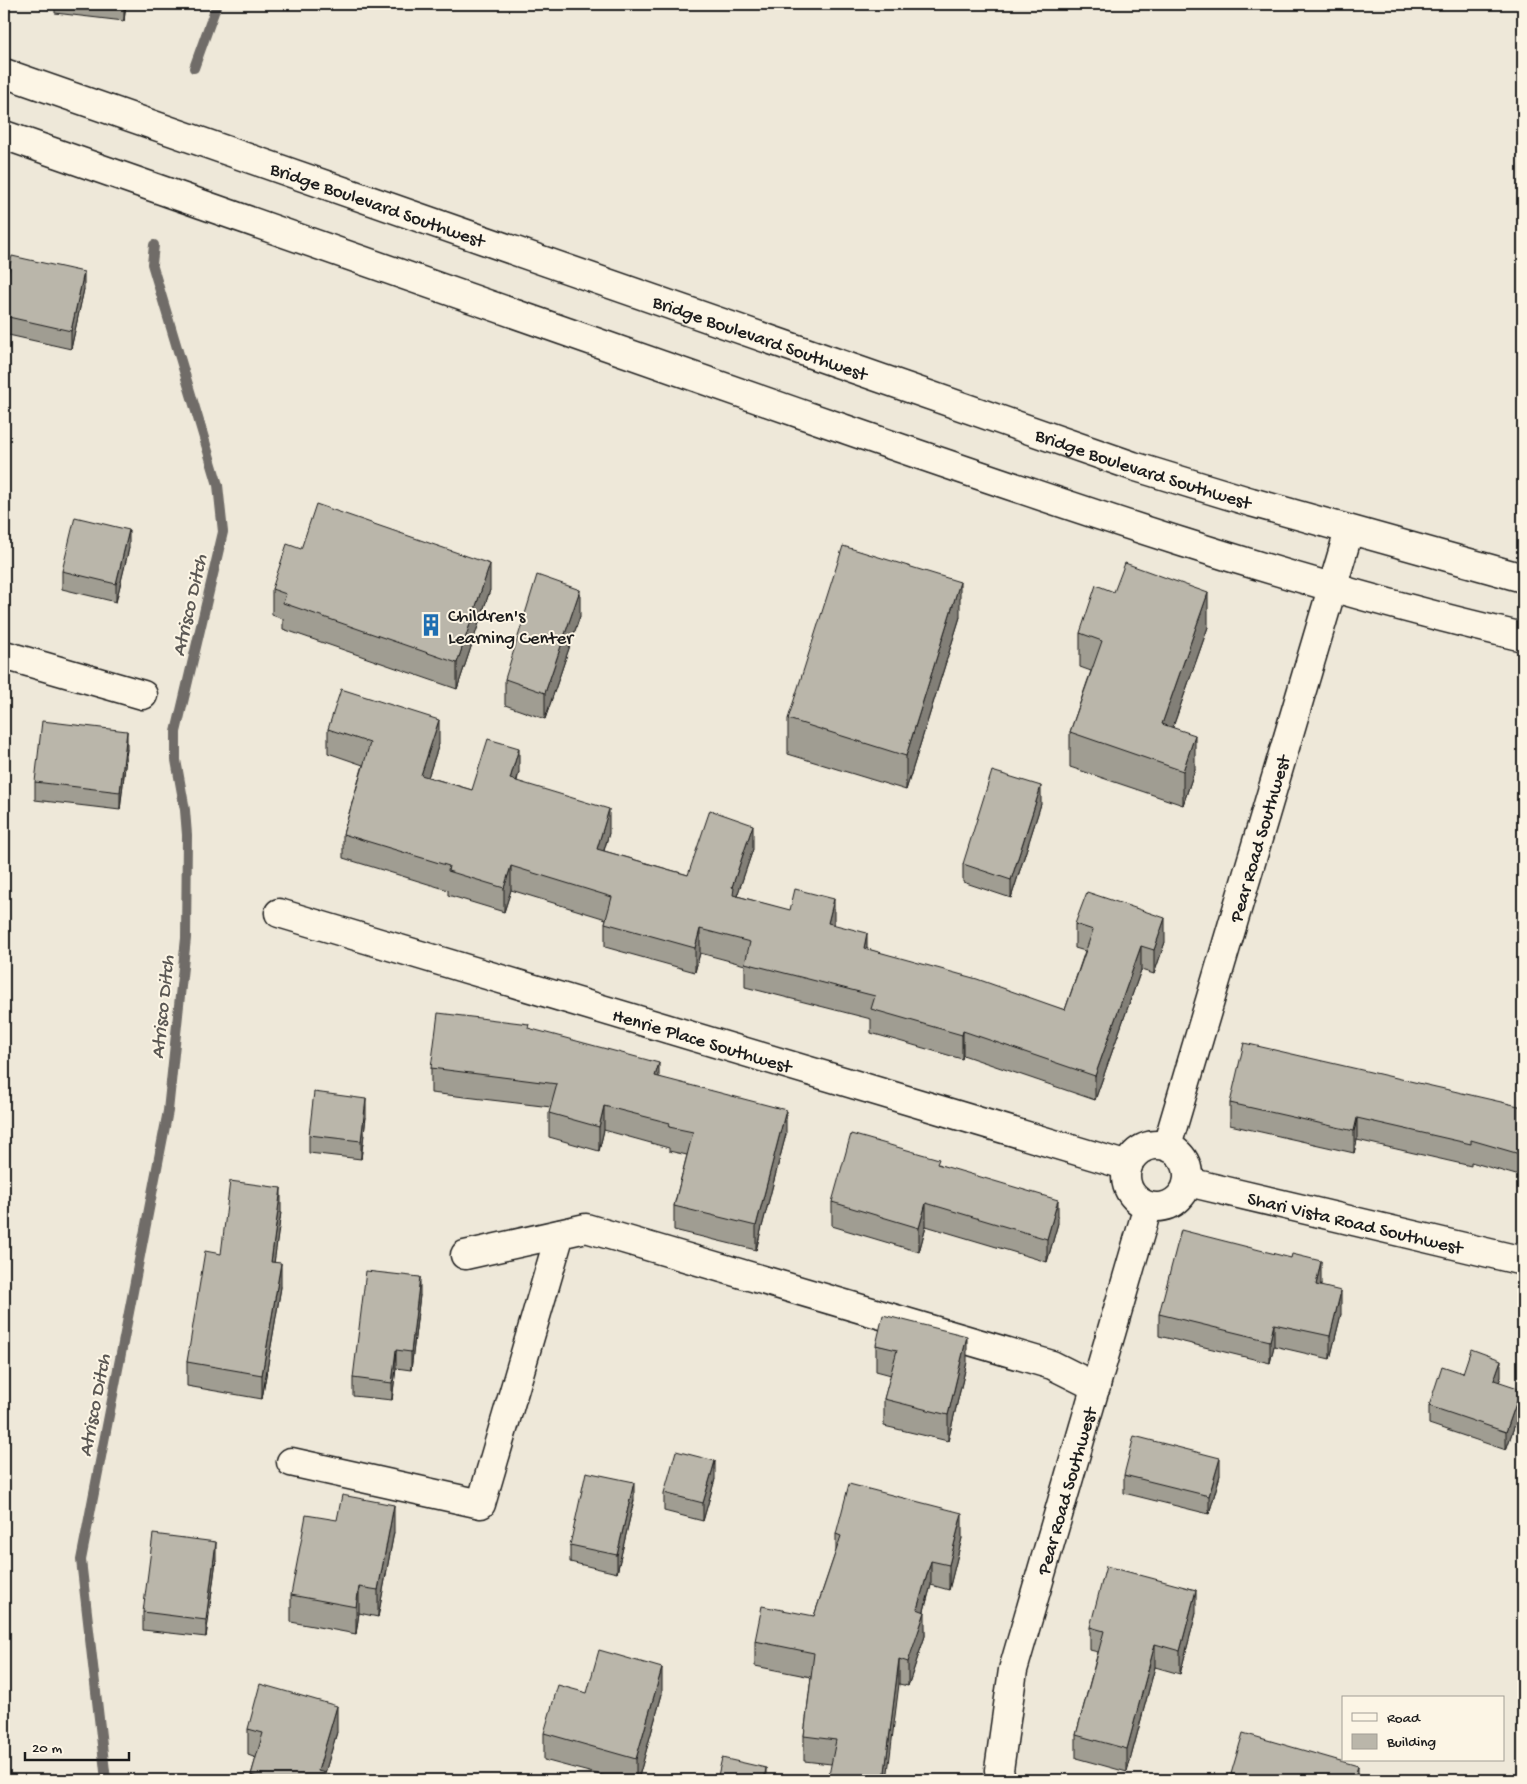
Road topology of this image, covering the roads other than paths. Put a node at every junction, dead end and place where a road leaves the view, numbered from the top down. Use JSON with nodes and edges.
{"nodes":[{"id":1,"x":4,"y":73,"type":"edge"},
{"id":2,"x":4,"y":135,"type":"edge"},
{"id":3,"x":1349,"y":531,"type":"junction"},
{"id":4,"x":1523,"y":578,"type":"edge"},
{"id":5,"x":1332,"y":587,"type":"junction"},
{"id":6,"x":1523,"y":638,"type":"edge"},
{"id":7,"x":4,"y":655,"type":"edge"},
{"id":8,"x":143,"y":695,"type":"dead end"},
{"id":9,"x":279,"y":913,"type":"dead end"},
{"id":10,"x":1167,"y":1146,"type":"junction"},
{"id":11,"x":1128,"y":1166,"type":"junction"},
{"id":12,"x":1188,"y":1182,"type":"junction"},
{"id":13,"x":1148,"y":1206,"type":"junction"},
{"id":14,"x":560,"y":1234,"type":"junction"},
{"id":15,"x":465,"y":1255,"type":"dead end"},
{"id":16,"x":1523,"y":1261,"type":"edge"},
{"id":17,"x":1096,"y":1387,"type":"junction"},
{"id":18,"x":291,"y":1462,"type":"dead end"},
{"id":19,"x":1001,"y":1780,"type":"edge"}],
"edges":[{"from":1,"to":3,"type":"main road","name":"Bridge Boulevard Southwest"},
{"from":2,"to":5,"type":"main road"},
{"from":3,"to":4,"type":"main road","name":"Bridge Boulevard Southwest"},
{"from":3,"to":5,"type":"main road","name":"Pear Road Southwest"},
{"from":5,"to":6,"type":"main road"},
{"from":5,"to":10,"type":"main road","name":"Pear Road Southwest"},
{"from":7,"to":8,"type":"main road"},
{"from":9,"to":11,"type":"main road","name":"Henrie Place Southwest"},
{"from":10,"to":11,"type":"main road"},
{"from":10,"to":12,"type":"main road"},
{"from":11,"to":13,"type":"main road"},
{"from":12,"to":13,"type":"main road"},
{"from":12,"to":16,"type":"main road","name":"Shari Vista Road Southwest"},
{"from":13,"to":17,"type":"main road","name":"Pear Road Southwest"},
{"from":14,"to":15,"type":"main road"},
{"from":14,"to":17,"type":"main road"},
{"from":14,"to":18,"type":"main road"},
{"from":17,"to":19,"type":"main road","name":"Pear Road Southwest"}]}
